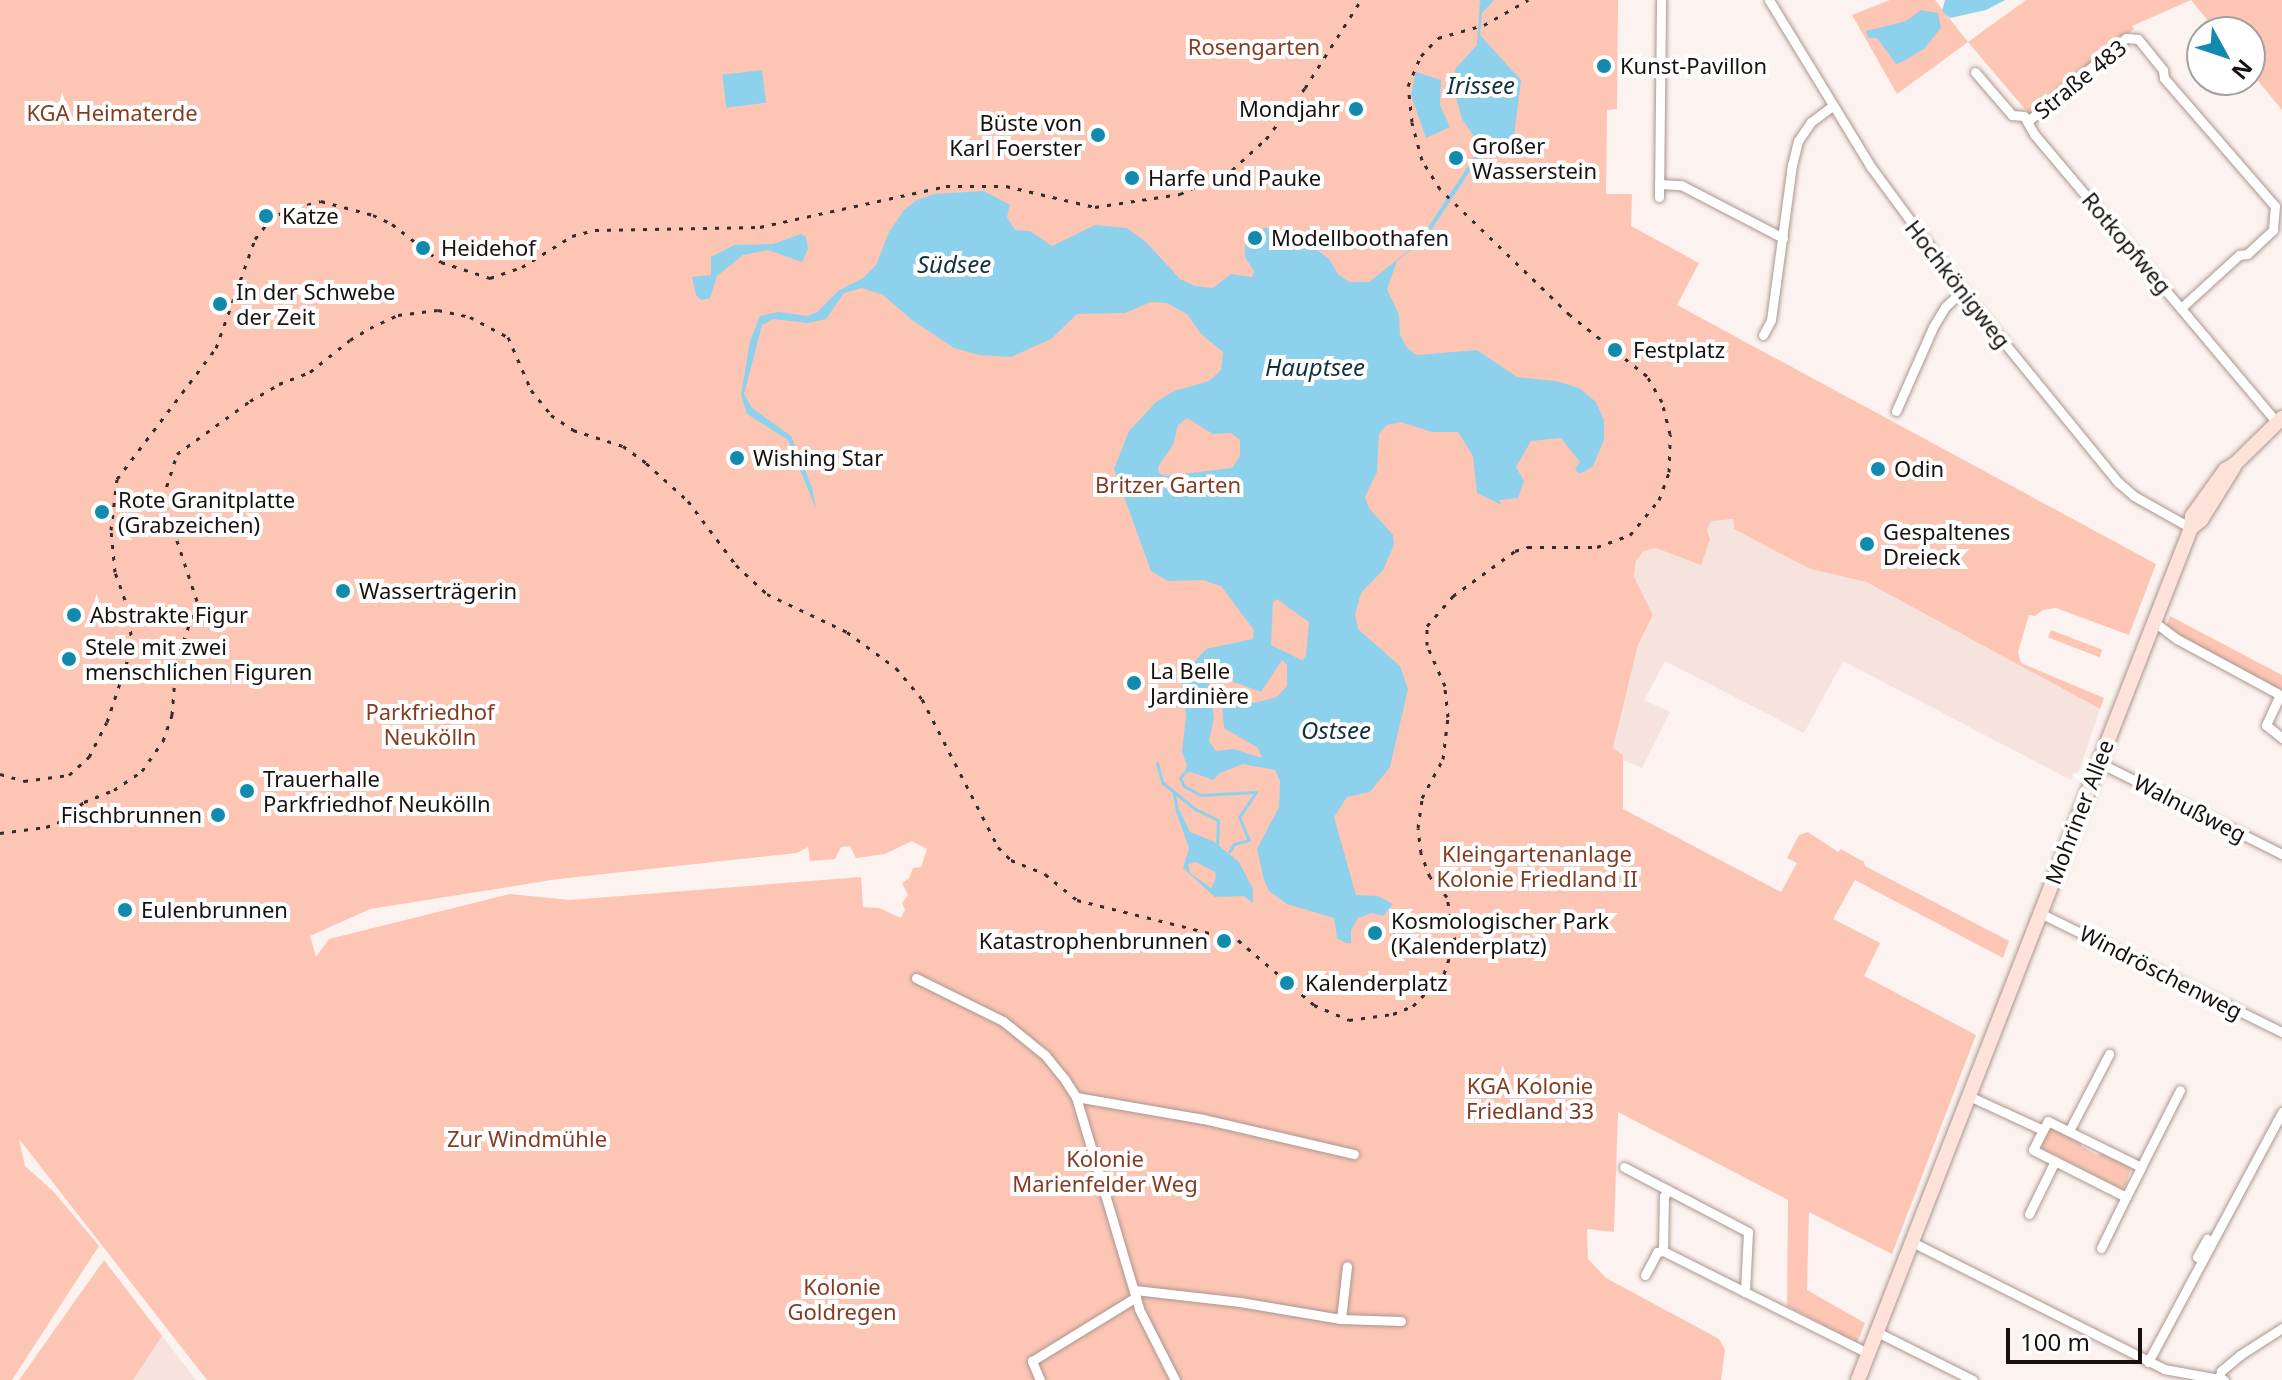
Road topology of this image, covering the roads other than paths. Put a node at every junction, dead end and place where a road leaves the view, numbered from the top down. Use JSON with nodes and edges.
{"nodes":[{"id":1,"x":1661,"y":0,"type":"edge"},
{"id":2,"x":1769,"y":0,"type":"edge"},
{"id":3,"x":1975,"y":72,"type":"dead end"},
{"id":4,"x":1832,"y":106,"type":"junction"},
{"id":5,"x":2028,"y":121,"type":"junction"},
{"id":6,"x":1659,"y":184,"type":"junction"},
{"id":7,"x":1659,"y":197,"type":"dead end"},
{"id":8,"x":1783,"y":238,"type":"junction"},
{"id":9,"x":1962,"y":291,"type":"junction"},
{"id":10,"x":2181,"y":308,"type":"junction"},
{"id":11,"x":1763,"y":335,"type":"dead end"},
{"id":12,"x":1896,"y":411,"type":"dead end"},
{"id":13,"x":2279,"y":420,"type":"edge"},
{"id":14,"x":2191,"y":528,"type":"junction"},
{"id":15,"x":2153,"y":621,"type":"junction"},
{"id":16,"x":2282,"y":738,"type":"edge"},
{"id":17,"x":2098,"y":762,"type":"junction"},
{"id":18,"x":2282,"y":854,"type":"edge"},
{"id":19,"x":2040,"y":913,"type":"junction"},
{"id":20,"x":916,"y":978,"type":"dead end"},
{"id":21,"x":2282,"y":1032,"type":"edge"},
{"id":22,"x":2109,"y":1054,"type":"dead end"},
{"id":23,"x":2180,"y":1090,"type":"dead end"},
{"id":24,"x":1969,"y":1096,"type":"junction"},
{"id":25,"x":1076,"y":1097,"type":"junction"},
{"id":26,"x":2282,"y":1112,"type":"edge"},
{"id":27,"x":2279,"y":1126,"type":"edge"},
{"id":28,"x":2043,"y":1130,"type":"junction"},
{"id":29,"x":2069,"y":1131,"type":"junction"},
{"id":30,"x":1354,"y":1154,"type":"dead end"},
{"id":31,"x":2055,"y":1161,"type":"junction"},
{"id":32,"x":1624,"y":1167,"type":"dead end"},
{"id":33,"x":2141,"y":1167,"type":"junction"},
{"id":34,"x":1668,"y":1190,"type":"junction"},
{"id":35,"x":2126,"y":1197,"type":"junction"},
{"id":36,"x":2029,"y":1214,"type":"dead end"},
{"id":37,"x":2207,"y":1239,"type":"dead end"},
{"id":38,"x":1912,"y":1242,"type":"junction"},
{"id":39,"x":2101,"y":1248,"type":"dead end"},
{"id":40,"x":1663,"y":1251,"type":"junction"},
{"id":41,"x":1347,"y":1266,"type":"dead end"},
{"id":42,"x":1645,"y":1275,"type":"dead end"},
{"id":43,"x":1745,"y":1292,"type":"junction"},
{"id":44,"x":1135,"y":1294,"type":"junction"},
{"id":45,"x":2167,"y":1317,"type":"dead end"},
{"id":46,"x":1341,"y":1319,"type":"junction"},
{"id":47,"x":1401,"y":1321,"type":"dead end"},
{"id":48,"x":2282,"y":1328,"type":"edge"},
{"id":49,"x":1877,"y":1332,"type":"junction"},
{"id":50,"x":1868,"y":1353,"type":"junction"},
{"id":51,"x":2148,"y":1362,"type":"junction"},
{"id":52,"x":1040,"y":1380,"type":"edge"},
{"id":53,"x":1175,"y":1380,"type":"edge"},
{"id":54,"x":1858,"y":1380,"type":"edge"},
{"id":55,"x":1973,"y":1380,"type":"edge"},
{"id":56,"x":2221,"y":1380,"type":"edge"}],
"edges":[{"from":1,"to":6,"type":"street"},
{"from":2,"to":4,"type":"street","name":"Hochkönigweg"},
{"from":3,"to":5,"type":"street","name":"Rotkopfweg"},
{"from":4,"to":8,"type":"street"},
{"from":4,"to":9,"type":"street","name":"Hochkönigweg"},
{"from":5,"to":10,"type":"street","name":"Rotkopfweg"},
{"from":5,"to":10,"type":"street","name":"Straße 483"},
{"from":6,"to":7,"type":"street"},
{"from":6,"to":8,"type":"street"},
{"from":8,"to":11,"type":"street"},
{"from":9,"to":12,"type":"street"},
{"from":9,"to":14,"type":"street","name":"Hochkönigweg"},
{"from":10,"to":13,"type":"street","name":"Rotkopfweg"},
{"from":13,"to":14,"type":"main road","name":"Mohriner Allee"},
{"from":14,"to":15,"type":"main road","name":"Mohriner Allee"},
{"from":15,"to":16,"type":"street"},
{"from":15,"to":17,"type":"main road","name":"Mohriner Allee"},
{"from":17,"to":18,"type":"street","name":"Walnußweg"},
{"from":17,"to":19,"type":"main road","name":"Mohriner Allee"},
{"from":19,"to":21,"type":"street","name":"Windröschenweg"},
{"from":19,"to":24,"type":"main road","name":"Mohriner Allee"},
{"from":20,"to":25,"type":"street"},
{"from":22,"to":29,"type":"street"},
{"from":23,"to":33,"type":"street"},
{"from":24,"to":28,"type":"street"},
{"from":24,"to":38,"type":"main road","name":"Mohriner Allee"},
{"from":25,"to":30,"type":"street"},
{"from":25,"to":44,"type":"street"},
{"from":26,"to":27,"type":"street"},
{"from":27,"to":51,"type":"street"},
{"from":28,"to":29,"type":"street"},
{"from":28,"to":31,"type":"street"},
{"from":29,"to":33,"type":"street"},
{"from":31,"to":35,"type":"street"},
{"from":31,"to":36,"type":"street"},
{"from":32,"to":34,"type":"street"},
{"from":33,"to":35,"type":"street"},
{"from":34,"to":40,"type":"street"},
{"from":34,"to":43,"type":"street"},
{"from":35,"to":39,"type":"street"},
{"from":37,"to":45,"type":"street"},
{"from":38,"to":49,"type":"main road","name":"Mohriner Allee"},
{"from":38,"to":51,"type":"street"},
{"from":40,"to":42,"type":"street"},
{"from":40,"to":43,"type":"street"},
{"from":41,"to":46,"type":"street"},
{"from":43,"to":50,"type":"street"},
{"from":44,"to":46,"type":"street"},
{"from":44,"to":52,"type":"street"},
{"from":44,"to":53,"type":"street"},
{"from":46,"to":47,"type":"street"},
{"from":48,"to":56,"type":"street"},
{"from":49,"to":50,"type":"main road","name":"Mohriner Allee"},
{"from":49,"to":55,"type":"street"},
{"from":50,"to":54,"type":"main road","name":"Mohriner Allee"},
{"from":51,"to":56,"type":"street"}]}
